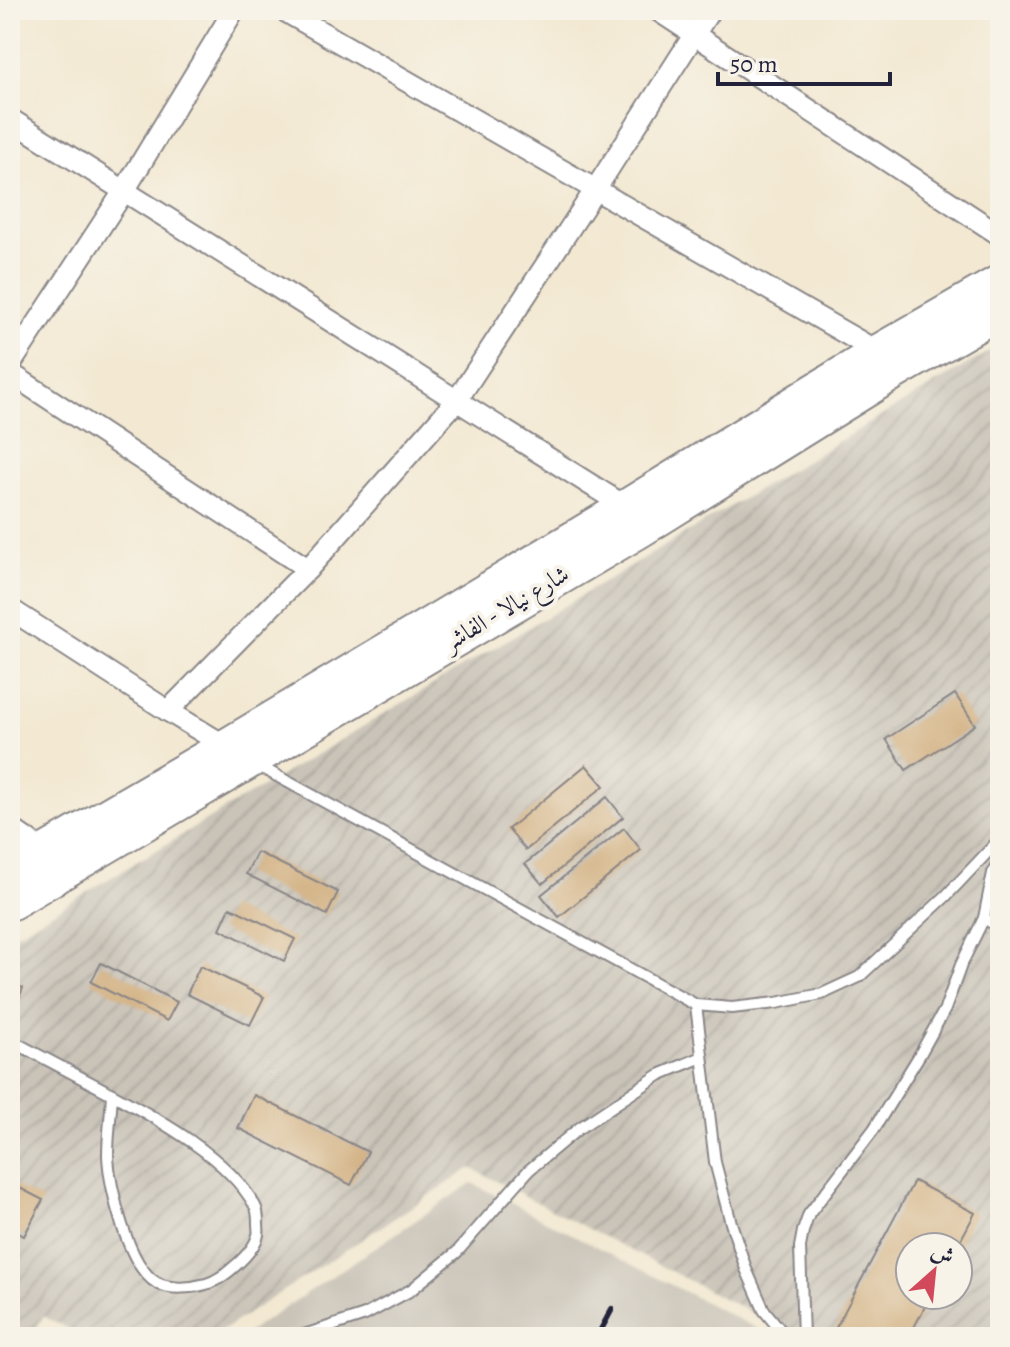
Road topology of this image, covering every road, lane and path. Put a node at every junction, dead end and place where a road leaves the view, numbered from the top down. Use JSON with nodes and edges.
{"nodes":[{"id":1,"x":234,"y":10,"type":"edge"},
{"id":2,"x":283,"y":10,"type":"edge"},
{"id":3,"x":657,"y":10,"type":"edge"},
{"id":4,"x":710,"y":10,"type":"edge"},
{"id":5,"x":695,"y":34,"type":"junction"},
{"id":6,"x":10,"y":119,"type":"edge"},
{"id":7,"x":595,"y":190,"type":"junction"},
{"id":8,"x":124,"y":191,"type":"junction"},
{"id":9,"x":1000,"y":235,"type":"edge"},
{"id":10,"x":1000,"y":282,"type":"edge"},
{"id":11,"x":1000,"y":311,"type":"edge"},
{"id":12,"x":878,"y":352,"type":"junction"},
{"id":13,"x":10,"y":365,"type":"edge"},
{"id":14,"x":10,"y":373,"type":"edge"},
{"id":15,"x":457,"y":400,"type":"junction"},
{"id":16,"x":804,"y":412,"type":"junction"},
{"id":17,"x":626,"y":507,"type":"junction"},
{"id":18,"x":583,"y":548,"type":"junction"},
{"id":19,"x":308,"y":569,"type":"junction"},
{"id":20,"x":10,"y":609,"type":"edge"},
{"id":21,"x":168,"y":711,"type":"junction"},
{"id":22,"x":237,"y":754,"type":"junction"},
{"id":23,"x":10,"y":828,"type":"edge"},
{"id":24,"x":95,"y":838,"type":"junction"},
{"id":25,"x":1000,"y":839,"type":"edge"},
{"id":26,"x":45,"y":852,"type":"junction"},
{"id":27,"x":1000,"y":858,"type":"edge"},
{"id":28,"x":10,"y":872,"type":"edge"},
{"id":29,"x":10,"y":903,"type":"edge"},
{"id":30,"x":984,"y":918,"type":"junction"},
{"id":31,"x":1000,"y":928,"type":"edge"},
{"id":32,"x":696,"y":1005,"type":"junction"},
{"id":33,"x":10,"y":1040,"type":"edge"},
{"id":34,"x":702,"y":1057,"type":"junction"},
{"id":35,"x":112,"y":1094,"type":"junction"},
{"id":36,"x":298,"y":1337,"type":"edge"},
{"id":37,"x":786,"y":1337,"type":"edge"},
{"id":38,"x":803,"y":1337,"type":"edge"}],
"edges":[{"from":1,"to":8,"type":"street"},
{"from":2,"to":7,"type":"street"},
{"from":3,"to":5,"type":"street"},
{"from":4,"to":5,"type":"street"},
{"from":5,"to":7,"type":"street"},
{"from":5,"to":9,"type":"street"},
{"from":6,"to":8,"type":"street"},
{"from":7,"to":12,"type":"street"},
{"from":7,"to":15,"type":"street"},
{"from":8,"to":13,"type":"street"},
{"from":8,"to":15,"type":"street"},
{"from":10,"to":12,"type":"highway","name":"شارع نيالا - الفاشر"},
{"from":11,"to":16,"type":"highway","name":"شارع نيالا - الفاشر"},
{"from":12,"to":16,"type":"highway","name":"شارع نيالا - الفاشر"},
{"from":14,"to":19,"type":"street"},
{"from":15,"to":17,"type":"street"},
{"from":15,"to":19,"type":"street"},
{"from":16,"to":17,"type":"highway","name":"شارع نيالا - الفاشر"},
{"from":16,"to":18,"type":"highway","name":"شارع نيالا - الفاشر"},
{"from":17,"to":18,"type":"highway","name":"شارع نيالا - الفاشر"},
{"from":18,"to":22,"type":"highway","name":"شارع نيالا - الفاشر"},
{"from":19,"to":21,"type":"street"},
{"from":20,"to":21,"type":"street"},
{"from":21,"to":22,"type":"street"},
{"from":22,"to":24,"type":"highway","name":"شارع نيالا - الفاشر"},
{"from":22,"to":32,"type":"lane"},
{"from":23,"to":26,"type":"street"},
{"from":24,"to":26,"type":"highway","name":"شارع نيالا - الفاشر"},
{"from":24,"to":29,"type":"highway","name":"شارع نيالا - الفاشر"},
{"from":25,"to":32,"type":"lane"},
{"from":26,"to":28,"type":"highway","name":"شارع نيالا - الفاشر"},
{"from":27,"to":30,"type":"lane"},
{"from":30,"to":31,"type":"lane"},
{"from":30,"to":38,"type":"lane"},
{"from":32,"to":34,"type":"lane"},
{"from":33,"to":35,"type":"lane"},
{"from":34,"to":36,"type":"lane"},
{"from":34,"to":37,"type":"lane"},
{"from":35,"to":35,"type":"lane"}]}
